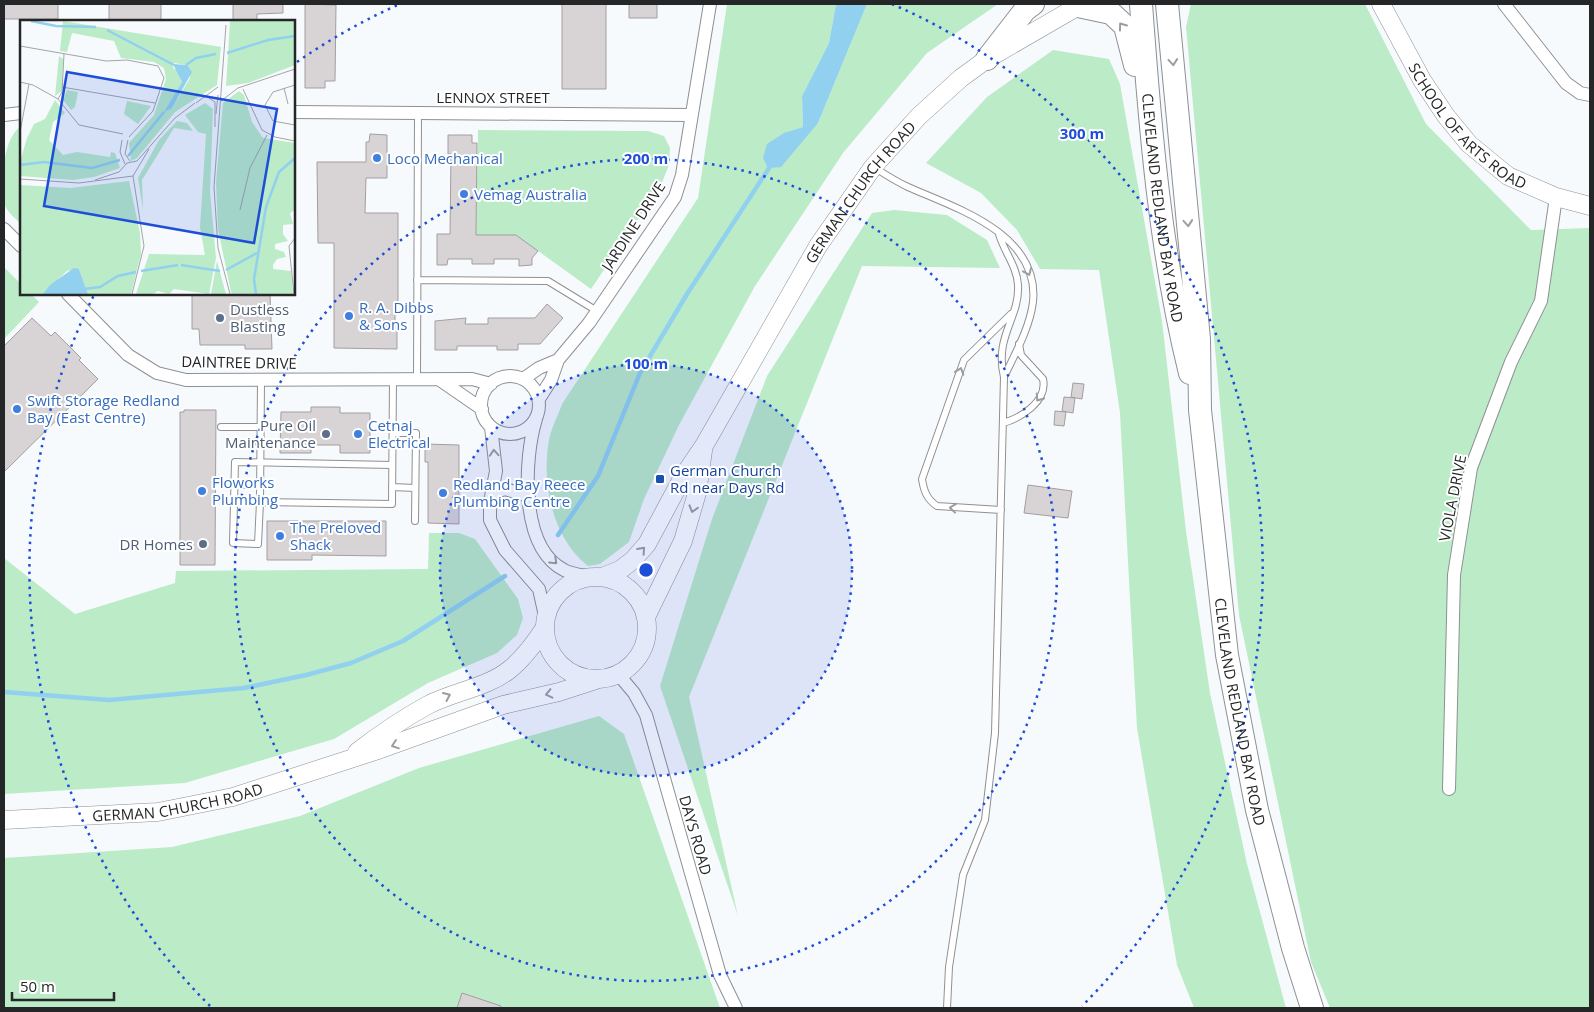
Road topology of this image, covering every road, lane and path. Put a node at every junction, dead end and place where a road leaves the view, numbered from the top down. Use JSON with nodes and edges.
{"nodes":[{"id":1,"x":710,"y":4,"type":"edge"},
{"id":2,"x":1033,"y":4,"type":"edge"},
{"id":3,"x":1141,"y":4,"type":"edge"},
{"id":4,"x":1382,"y":4,"type":"edge"},
{"id":5,"x":1504,"y":4,"type":"edge"},
{"id":6,"x":1080,"y":5,"type":"edge"},
{"id":7,"x":1169,"y":7,"type":"edge"},
{"id":8,"x":987,"y":59,"type":"junction"},
{"id":9,"x":1590,"y":95,"type":"edge"},
{"id":10,"x":295,"y":112,"type":"edge"},
{"id":11,"x":20,"y":113,"type":"edge"},
{"id":12,"x":418,"y":113,"type":"junction"},
{"id":13,"x":4,"y":115,"type":"edge"},
{"id":14,"x":691,"y":115,"type":"junction"},
{"id":15,"x":873,"y":167,"type":"junction"},
{"id":16,"x":1556,"y":197,"type":"junction"},
{"id":17,"x":1590,"y":206,"type":"edge"},
{"id":18,"x":1160,"y":209,"type":"junction"},
{"id":19,"x":4,"y":229,"type":"edge"},
{"id":20,"x":999,"y":234,"type":"junction"},
{"id":21,"x":20,"y":245,"type":"edge"},
{"id":22,"x":417,"y":280,"type":"junction"},
{"id":23,"x":69,"y":295,"type":"edge"},
{"id":24,"x":597,"y":312,"type":"junction"},
{"id":25,"x":1012,"y":312,"type":"junction"},
{"id":26,"x":1018,"y":343,"type":"junction"},
{"id":27,"x":558,"y":360,"type":"junction"},
{"id":28,"x":1004,"y":376,"type":"junction"},
{"id":29,"x":523,"y":379,"type":"junction"},
{"id":30,"x":261,"y":380,"type":"junction"},
{"id":31,"x":393,"y":380,"type":"junction"},
{"id":32,"x":417,"y":380,"type":"junction"},
{"id":33,"x":440,"y":380,"type":"junction"},
{"id":34,"x":491,"y":384,"type":"junction"},
{"id":35,"x":539,"y":399,"type":"junction"},
{"id":36,"x":482,"y":409,"type":"junction"},
{"id":37,"x":1200,"y":410,"type":"junction"},
{"id":38,"x":536,"y":419,"type":"junction"},
{"id":39,"x":1003,"y":423,"type":"junction"},
{"id":40,"x":222,"y":427,"type":"dead end"},
{"id":41,"x":260,"y":427,"type":"junction"},
{"id":42,"x":492,"y":427,"type":"junction"},
{"id":43,"x":393,"y":433,"type":"junction"},
{"id":44,"x":705,"y":444,"type":"junction"},
{"id":45,"x":260,"y":463,"type":"junction"},
{"id":46,"x":392,"y":465,"type":"junction"},
{"id":47,"x":392,"y":487,"type":"junction"},
{"id":48,"x":415,"y":488,"type":"junction"},
{"id":49,"x":492,"y":493,"type":"junction"},
{"id":50,"x":529,"y":496,"type":"junction"},
{"id":51,"x":260,"y":502,"type":"junction"},
{"id":52,"x":1002,"y":510,"type":"junction"},
{"id":53,"x":415,"y":521,"type":"dead end"},
{"id":54,"x":596,"y":577,"type":"junction"},
{"id":55,"x":646,"y":617,"type":"junction"},
{"id":56,"x":545,"y":623,"type":"junction"},
{"id":57,"x":618,"y":674,"type":"junction"},
{"id":58,"x":596,"y":680,"type":"junction"},
{"id":59,"x":347,"y":760,"type":"junction"},
{"id":60,"x":1449,"y":789,"type":"dead end"},
{"id":61,"x":4,"y":820,"type":"edge"},
{"id":62,"x":736,"y":1008,"type":"edge"},
{"id":63,"x":947,"y":1008,"type":"edge"},
{"id":64,"x":1312,"y":1008,"type":"edge"}],
"edges":[{"from":1,"to":14,"type":"street","name":"JARDINE DRIVE"},
{"from":2,"to":8,"type":"highway"},
{"from":3,"to":18,"type":"highway","name":"CLEVELAND REDLAND BAY ROAD"},
{"from":4,"to":16,"type":"street","name":"SCHOOL OF ARTS ROAD"},
{"from":5,"to":9,"type":"street"},
{"from":6,"to":8,"type":"street","name":"GERMAN CHURCH ROAD"},
{"from":18,"to":6,"type":"highway","one_way":true},
{"from":7,"to":37,"type":"highway","name":"CLEVELAND REDLAND BAY ROAD","one_way":true},
{"from":8,"to":15,"type":"street","name":"GERMAN CHURCH ROAD"},
{"from":10,"to":12,"type":"street","name":"LENNOX STREET"},
{"from":11,"to":13,"type":"street"},
{"from":12,"to":14,"type":"street","name":"LENNOX STREET"},
{"from":12,"to":22,"type":"lane"},
{"from":14,"to":24,"type":"street","name":"JARDINE DRIVE"},
{"from":15,"to":20,"type":"lane"},
{"from":15,"to":44,"type":"street","name":"GERMAN CHURCH ROAD"},
{"from":16,"to":17,"type":"street","name":"SCHOOL OF ARTS ROAD"},
{"from":16,"to":60,"type":"street","name":"VIOLA DRIVE"},
{"from":18,"to":37,"type":"highway","name":"CLEVELAND REDLAND BAY ROAD"},
{"from":19,"to":21,"type":"street"},
{"from":20,"to":25,"type":"lane"},
{"from":20,"to":26,"type":"lane","one_way":true},
{"from":22,"to":24,"type":"lane"},
{"from":22,"to":32,"type":"lane"},
{"from":23,"to":30,"type":"street","name":"DAINTREE DRIVE"},
{"from":24,"to":27,"type":"street","name":"JARDINE DRIVE"},
{"from":25,"to":28,"type":"lane"},
{"from":52,"to":25,"type":"lane","one_way":true},
{"from":26,"to":28,"type":"lane"},
{"from":26,"to":39,"type":"lane","one_way":true},
{"from":27,"to":29,"type":"street"},
{"from":27,"to":35,"type":"street"},
{"from":28,"to":39,"type":"lane"},
{"from":29,"to":34,"type":"street"},
{"from":29,"to":35,"type":"street"},
{"from":30,"to":31,"type":"street","name":"DAINTREE DRIVE"},
{"from":30,"to":41,"type":"lane"},
{"from":31,"to":32,"type":"street","name":"DAINTREE DRIVE"},
{"from":31,"to":43,"type":"lane"},
{"from":32,"to":33,"type":"street","name":"DAINTREE DRIVE"},
{"from":33,"to":34,"type":"street","name":"DAINTREE DRIVE"},
{"from":33,"to":36,"type":"street"},
{"from":34,"to":36,"type":"street"},
{"from":35,"to":38,"type":"street"},
{"from":36,"to":42,"type":"street"},
{"from":37,"to":64,"type":"highway","name":"CLEVELAND REDLAND BAY ROAD"},
{"from":38,"to":42,"type":"street"},
{"from":38,"to":50,"type":"street"},
{"from":39,"to":52,"type":"lane"},
{"from":40,"to":41,"type":"lane"},
{"from":41,"to":45,"type":"lane"},
{"from":49,"to":42,"type":"street","one_way":true},
{"from":43,"to":46,"type":"lane"},
{"from":43,"to":48,"type":"lane"},
{"from":54,"to":44,"type":"street","name":"GERMAN CHURCH ROAD","one_way":true},
{"from":44,"to":55,"type":"street","name":"GERMAN CHURCH ROAD","one_way":true},
{"from":45,"to":46,"type":"lane"},
{"from":45,"to":51,"type":"lane"},
{"from":45,"to":51,"type":"lane"},
{"from":46,"to":47,"type":"lane"},
{"from":47,"to":48,"type":"lane"},
{"from":47,"to":51,"type":"lane"},
{"from":48,"to":53,"type":"lane"},
{"from":49,"to":50,"type":"street"},
{"from":49,"to":56,"type":"street"},
{"from":50,"to":54,"type":"street","one_way":true},
{"from":52,"to":63,"type":"lane"},
{"from":54,"to":55,"type":"street"},
{"from":54,"to":56,"type":"street"},
{"from":55,"to":57,"type":"street"},
{"from":56,"to":58,"type":"street"},
{"from":59,"to":56,"type":"street","name":"GERMAN CHURCH ROAD","one_way":true},
{"from":57,"to":58,"type":"street"},
{"from":57,"to":62,"type":"street","name":"DAYS ROAD"},
{"from":58,"to":59,"type":"street","name":"GERMAN CHURCH ROAD","one_way":true},
{"from":59,"to":61,"type":"street","name":"GERMAN CHURCH ROAD"}]}
